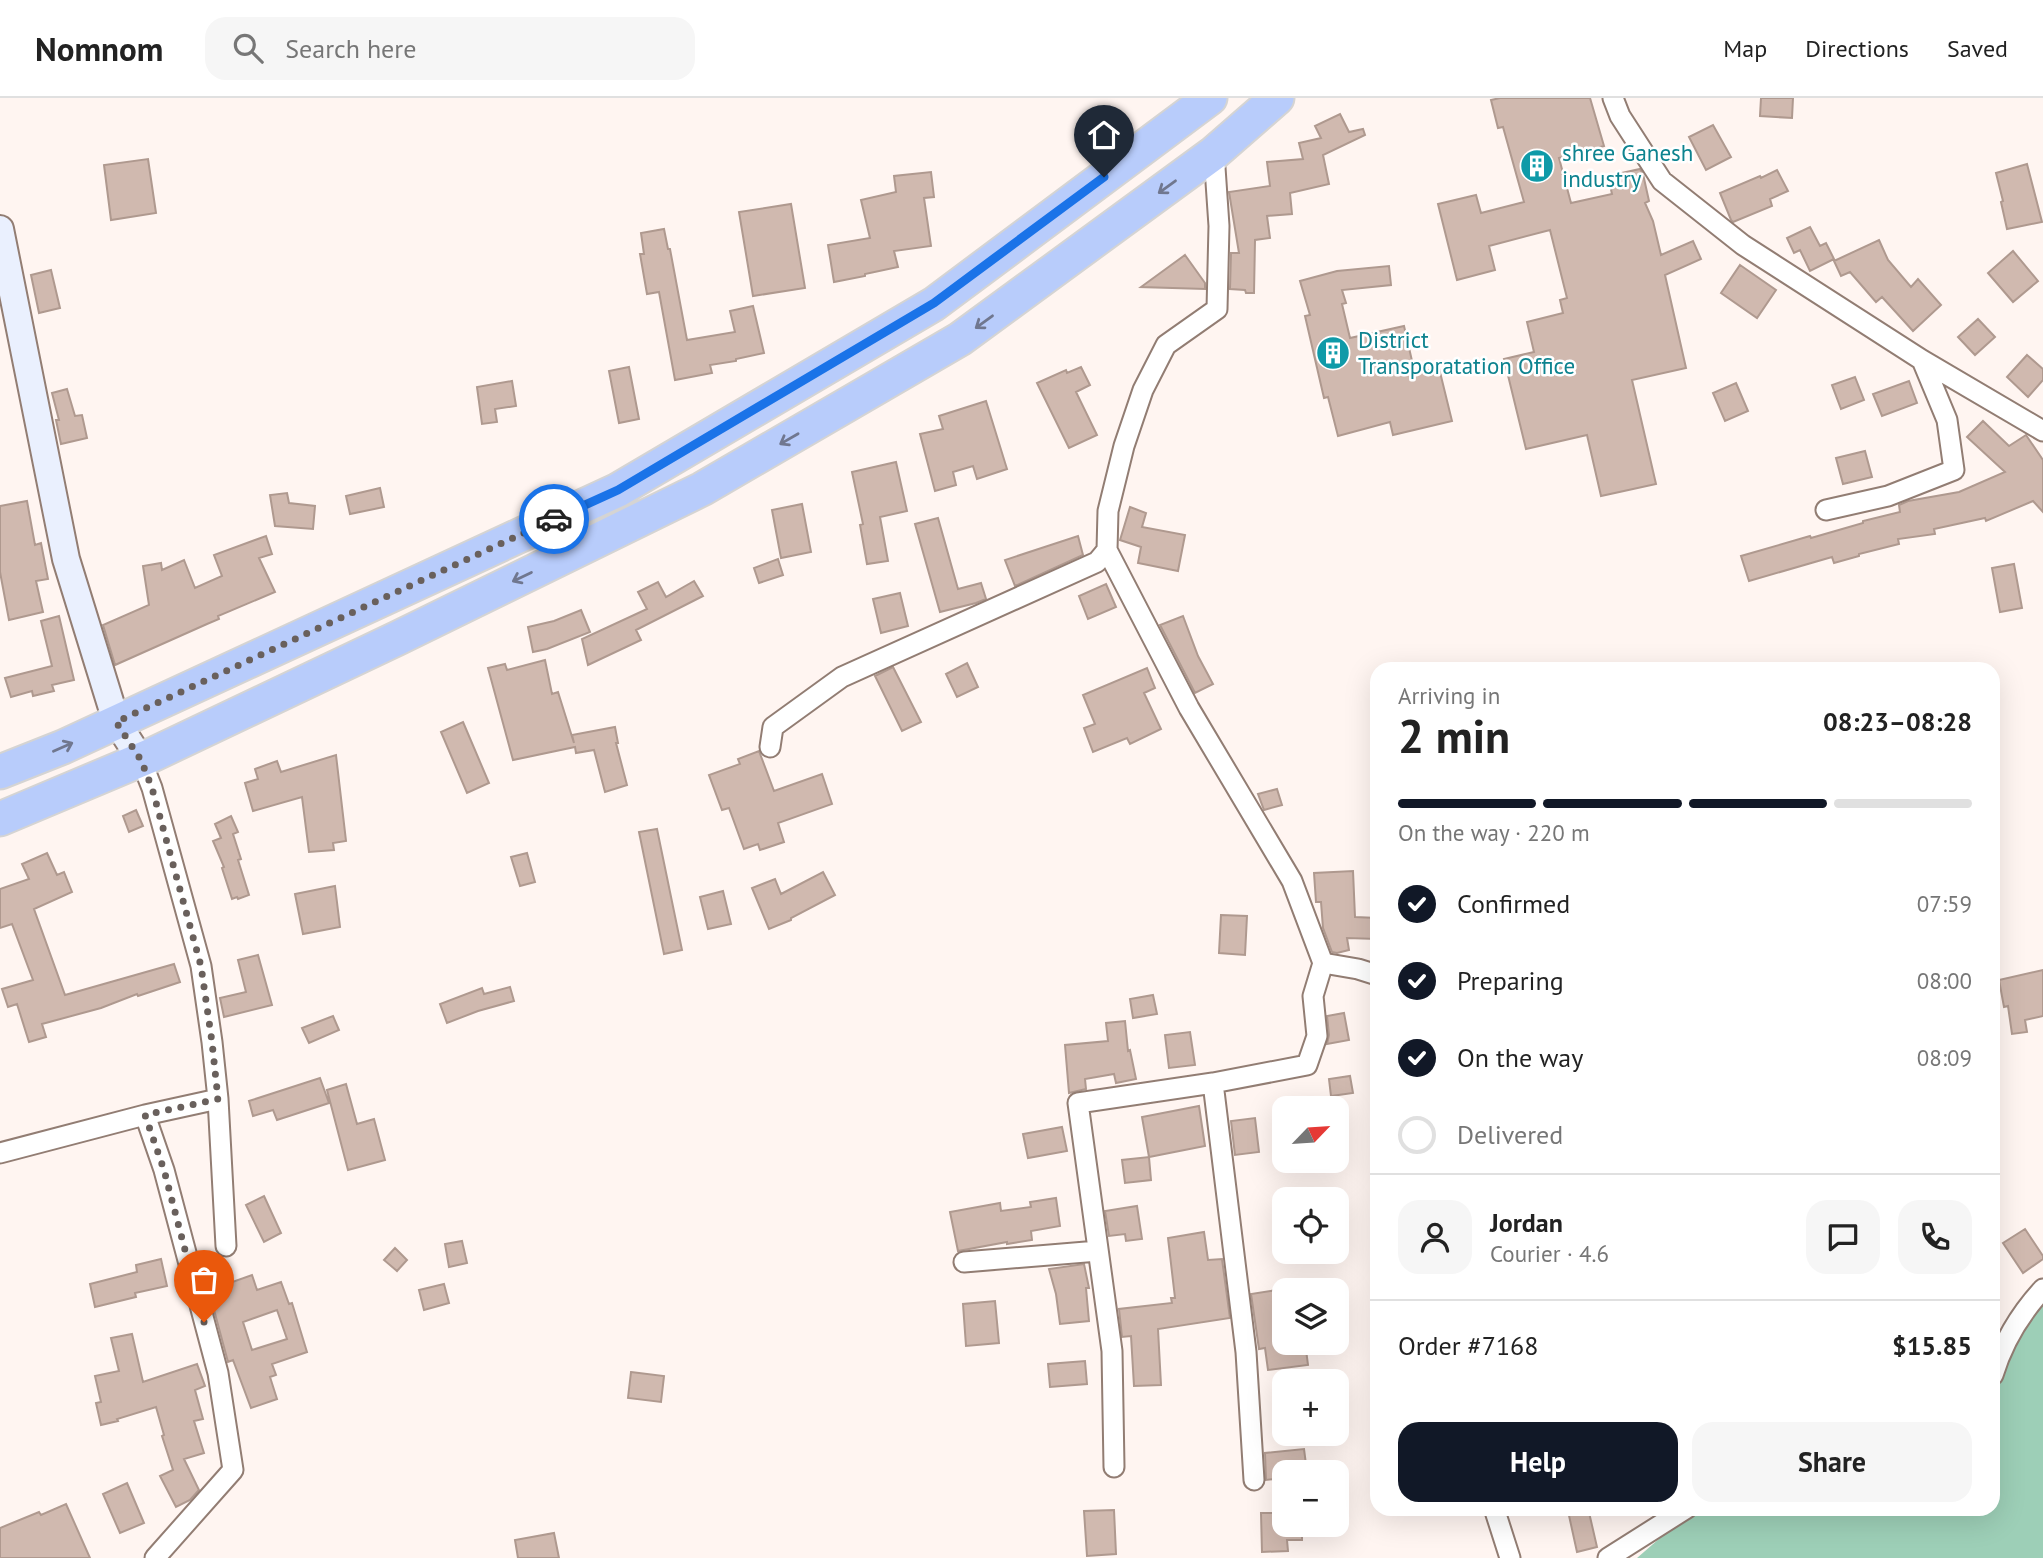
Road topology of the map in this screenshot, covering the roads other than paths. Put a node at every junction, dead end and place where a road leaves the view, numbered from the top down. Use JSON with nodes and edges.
{"nodes":[{"id":1,"x":1210,"y":98,"type":"edge"},
{"id":2,"x":1277,"y":98,"type":"edge"},
{"id":3,"x":1613,"y":98,"type":"edge"},
{"id":4,"x":1213,"y":153,"type":"junction"},
{"id":5,"x":0,"y":229,"type":"edge"},
{"id":6,"x":1922,"y":360,"type":"junction"},
{"id":7,"x":2043,"y":431,"type":"edge"},
{"id":8,"x":1826,"y":510,"type":"dead end"},
{"id":9,"x":1107,"y":550,"type":"junction"},
{"id":10,"x":116,"y":722,"type":"junction"},
{"id":11,"x":770,"y":747,"type":"dead end"},
{"id":12,"x":141,"y":760,"type":"junction"},
{"id":13,"x":0,"y":772,"type":"edge"},
{"id":14,"x":0,"y":819,"type":"edge"},
{"id":15,"x":1323,"y":963,"type":"junction"},
{"id":16,"x":1370,"y":973,"type":"edge"},
{"id":17,"x":1213,"y":1083,"type":"junction"},
{"id":18,"x":218,"y":1099,"type":"junction"},
{"id":19,"x":145,"y":1115,"type":"junction"},
{"id":20,"x":0,"y":1153,"type":"edge"},
{"id":21,"x":226,"y":1246,"type":"dead end"},
{"id":22,"x":1098,"y":1251,"type":"junction"},
{"id":23,"x":964,"y":1262,"type":"dead end"},
{"id":24,"x":2043,"y":1289,"type":"edge"},
{"id":25,"x":2000,"y":1353,"type":"edge"},
{"id":26,"x":1114,"y":1467,"type":"dead end"},
{"id":27,"x":1254,"y":1480,"type":"dead end"},
{"id":28,"x":1497,"y":1516,"type":"edge"},
{"id":29,"x":1674,"y":1516,"type":"edge"},
{"id":30,"x":155,"y":1558,"type":"edge"},
{"id":31,"x":1510,"y":1558,"type":"edge"},
{"id":32,"x":1608,"y":1558,"type":"edge"}],
"edges":[{"from":1,"to":10,"type":"highway"},
{"from":2,"to":4,"type":"highway"},
{"from":3,"to":6,"type":"street"},
{"from":4,"to":9,"type":"street"},
{"from":4,"to":12,"type":"highway","one_way":true},
{"from":5,"to":10,"type":"main road"},
{"from":6,"to":7,"type":"street"},
{"from":6,"to":8,"type":"street"},
{"from":9,"to":11,"type":"street"},
{"from":9,"to":15,"type":"street"},
{"from":10,"to":12,"type":"main road"},
{"from":13,"to":10,"type":"highway","one_way":true},
{"from":12,"to":14,"type":"highway"},
{"from":12,"to":18,"type":"street"},
{"from":15,"to":16,"type":"street"},
{"from":15,"to":17,"type":"street"},
{"from":17,"to":22,"type":"street"},
{"from":17,"to":27,"type":"street"},
{"from":18,"to":19,"type":"street"},
{"from":18,"to":21,"type":"street"},
{"from":19,"to":20,"type":"street"},
{"from":19,"to":30,"type":"street"},
{"from":22,"to":23,"type":"street"},
{"from":22,"to":26,"type":"street"},
{"from":24,"to":25,"type":"street"},
{"from":28,"to":31,"type":"street"},
{"from":29,"to":32,"type":"street"}]}
